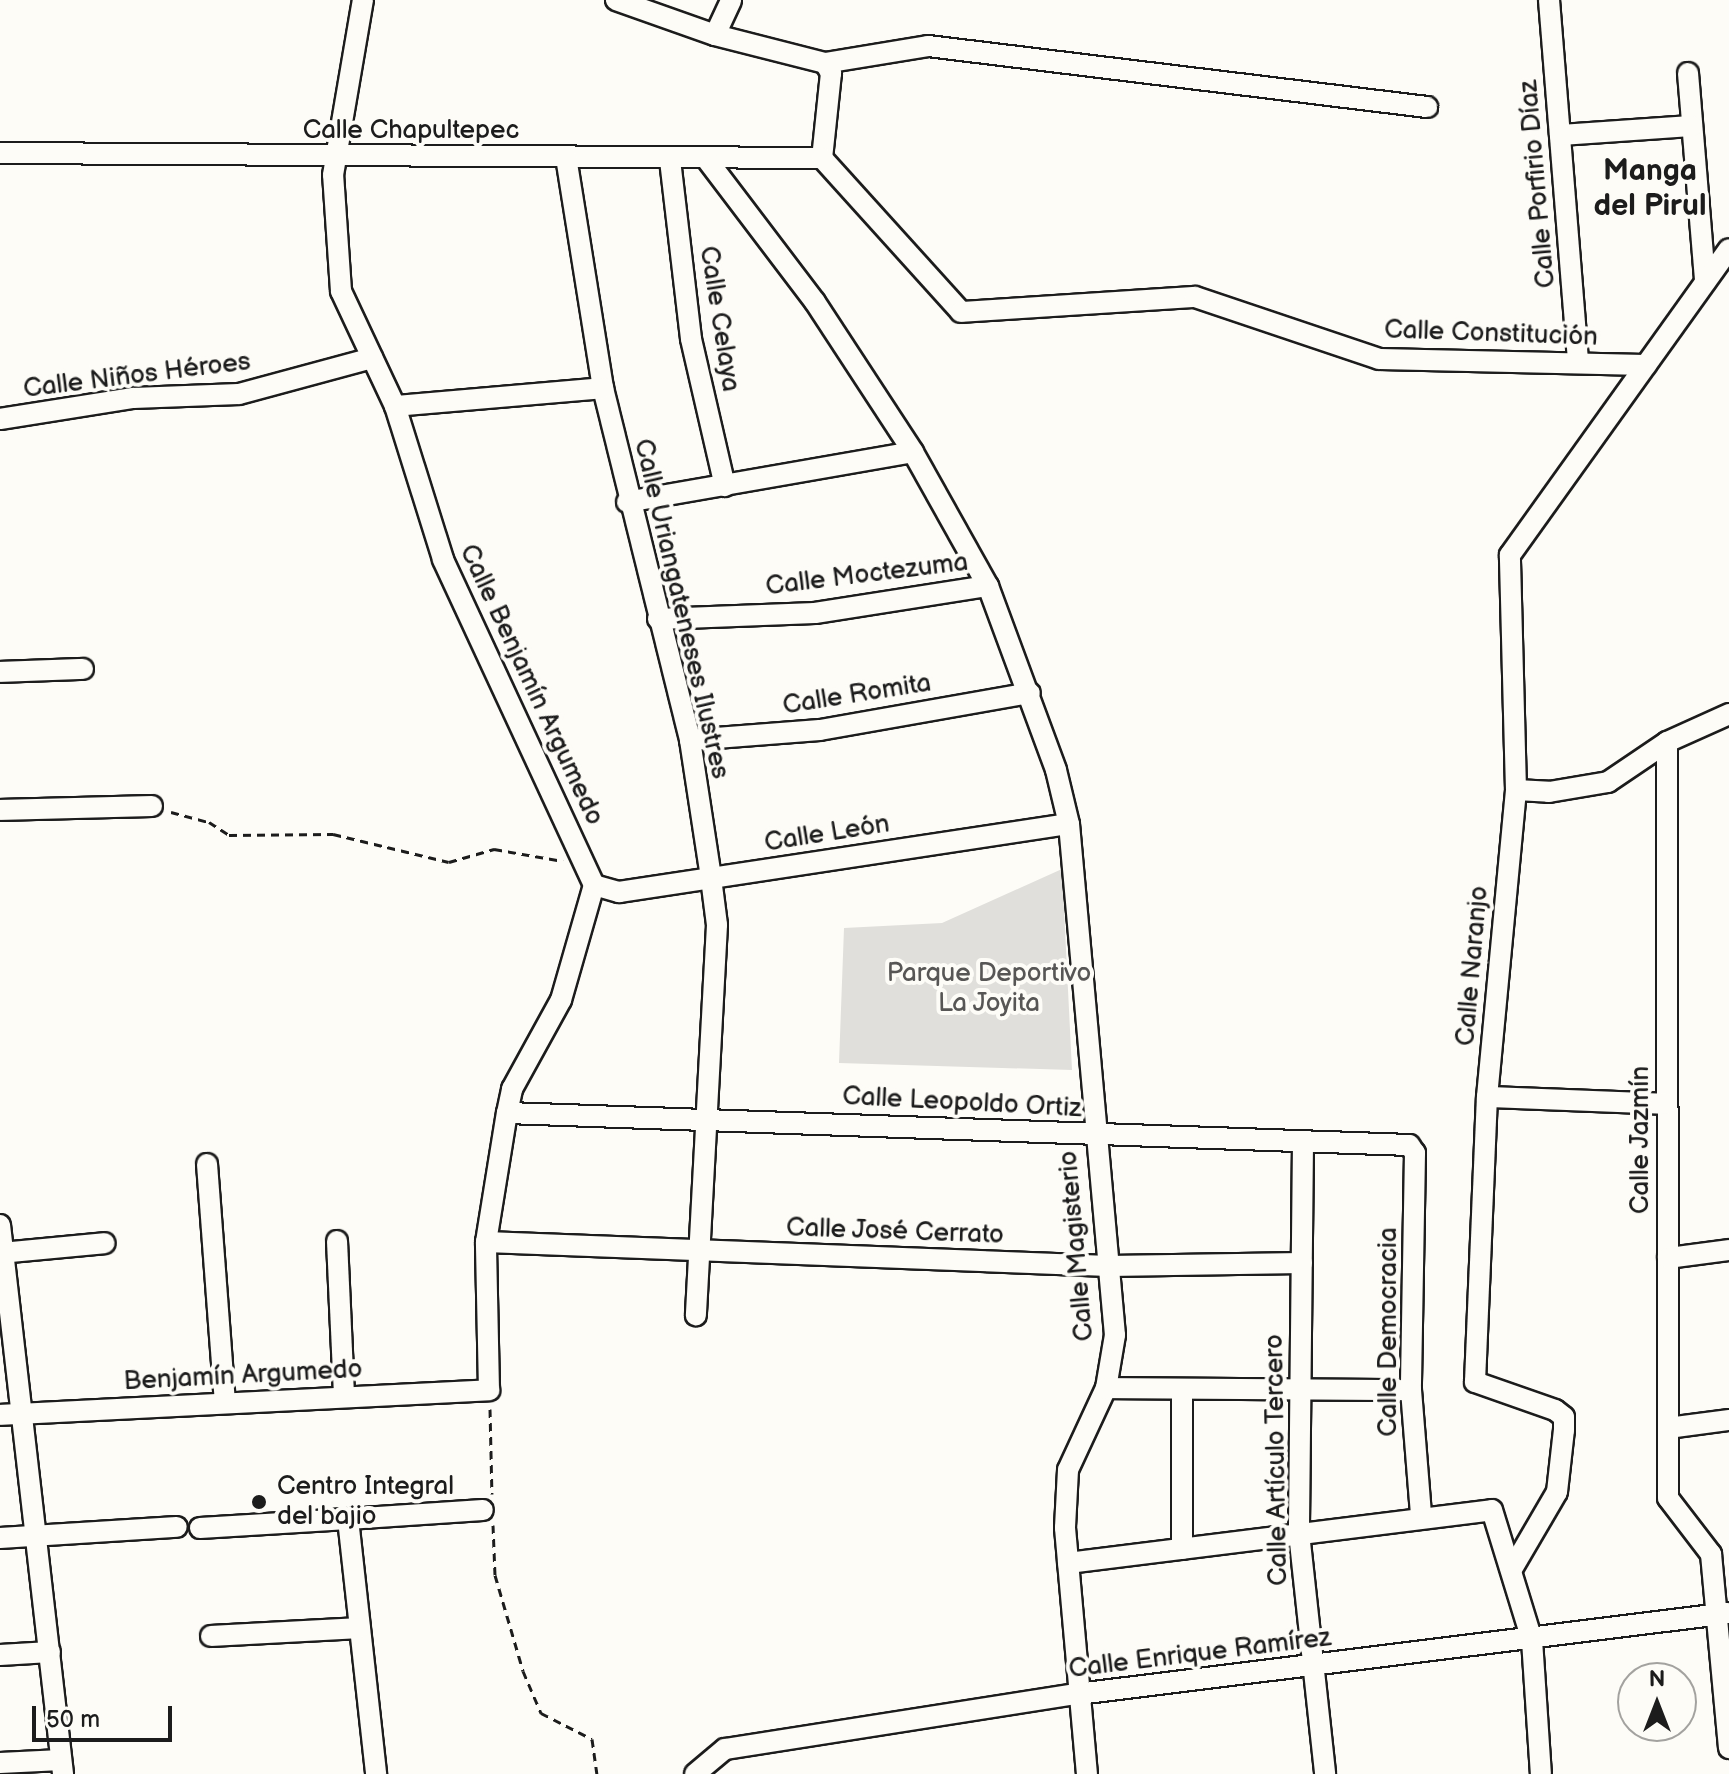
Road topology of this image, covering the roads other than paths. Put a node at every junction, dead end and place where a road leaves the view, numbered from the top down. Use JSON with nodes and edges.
{"nodes":[{"id":1,"x":363,"y":0,"type":"edge"},
{"id":2,"x":616,"y":0,"type":"edge"},
{"id":3,"x":731,"y":0,"type":"edge"},
{"id":4,"x":1549,"y":0,"type":"edge"},
{"id":5,"x":715,"y":35,"type":"junction"},
{"id":6,"x":825,"y":63,"type":"junction"},
{"id":7,"x":1688,"y":73,"type":"dead end"},
{"id":8,"x":1427,"y":107,"type":"dead end"},
{"id":9,"x":1692,"y":126,"type":"junction"},
{"id":10,"x":1560,"y":135,"type":"junction"},
{"id":11,"x":0,"y":153,"type":"edge"},
{"id":12,"x":566,"y":157,"type":"junction"},
{"id":13,"x":335,"y":158,"type":"junction"},
{"id":14,"x":822,"y":158,"type":"junction"},
{"id":15,"x":670,"y":160,"type":"junction"},
{"id":16,"x":708,"y":161,"type":"junction"},
{"id":17,"x":1729,"y":249,"type":"edge"},
{"id":18,"x":1705,"y":281,"type":"junction"},
{"id":19,"x":372,"y":358,"type":"junction"},
{"id":20,"x":1578,"y":363,"type":"junction"},
{"id":21,"x":1646,"y":365,"type":"junction"},
{"id":22,"x":603,"y":388,"type":"junction"},
{"id":23,"x":395,"y":406,"type":"junction"},
{"id":24,"x":0,"y":419,"type":"edge"},
{"id":25,"x":913,"y":452,"type":"junction"},
{"id":26,"x":725,"y":486,"type":"junction"},
{"id":27,"x":627,"y":502,"type":"junction"},
{"id":28,"x":988,"y":586,"type":"junction"},
{"id":29,"x":658,"y":619,"type":"junction"},
{"id":30,"x":83,"y":669,"type":"dead end"},
{"id":31,"x":0,"y":672,"type":"edge"},
{"id":32,"x":1030,"y":693,"type":"junction"},
{"id":33,"x":1729,"y":714,"type":"edge"},
{"id":34,"x":690,"y":740,"type":"junction"},
{"id":35,"x":1667,"y":742,"type":"junction"},
{"id":36,"x":1516,"y":790,"type":"junction"},
{"id":37,"x":152,"y":806,"type":"road end"},
{"id":38,"x":0,"y":810,"type":"edge"},
{"id":39,"x":1069,"y":824,"type":"junction"},
{"id":40,"x":711,"y":878,"type":"junction"},
{"id":41,"x":594,"y":885,"type":"junction"},
{"id":42,"x":1487,"y":1097,"type":"junction"},
{"id":43,"x":1666,"y":1104,"type":"junction"},
{"id":44,"x":507,"y":1113,"type":"junction"},
{"id":45,"x":705,"y":1117,"type":"junction"},
{"id":46,"x":1094,"y":1135,"type":"junction"},
{"id":47,"x":1303,"y":1143,"type":"junction"},
{"id":48,"x":1414,"y":1148,"type":"joint"},
{"id":49,"x":207,"y":1164,"type":"dead end"},
{"id":50,"x":0,"y":1225,"type":"edge"},
{"id":51,"x":337,"y":1241,"type":"dead end"},
{"id":52,"x":486,"y":1242,"type":"junction"},
{"id":53,"x":105,"y":1243,"type":"dead end"},
{"id":54,"x":1729,"y":1250,"type":"edge"},
{"id":55,"x":699,"y":1251,"type":"junction"},
{"id":56,"x":2,"y":1253,"type":"edge"},
{"id":57,"x":1668,"y":1258,"type":"junction"},
{"id":58,"x":1302,"y":1263,"type":"junction"},
{"id":59,"x":1109,"y":1266,"type":"junction"},
{"id":60,"x":696,"y":1315,"type":"dead end"},
{"id":61,"x":1106,"y":1388,"type":"junction"},
{"id":62,"x":1182,"y":1389,"type":"junction"},
{"id":63,"x":1299,"y":1390,"type":"junction"},
{"id":64,"x":1411,"y":1390,"type":"junction"},
{"id":65,"x":344,"y":1396,"type":"junction"},
{"id":66,"x":225,"y":1402,"type":"junction"},
{"id":67,"x":25,"y":1413,"type":"junction"},
{"id":68,"x":0,"y":1415,"type":"edge"},
{"id":69,"x":1729,"y":1420,"type":"edge"},
{"id":70,"x":1668,"y":1428,"type":"junction"},
{"id":71,"x":490,"y":1507,"type":"road end"},
{"id":72,"x":1421,"y":1515,"type":"junction"},
{"id":73,"x":348,"y":1519,"type":"junction"},
{"id":74,"x":177,"y":1527,"type":"dead end"},
{"id":75,"x":200,"y":1528,"type":"dead end"},
{"id":76,"x":1299,"y":1533,"type":"junction"},
{"id":77,"x":38,"y":1534,"type":"junction"},
{"id":78,"x":0,"y":1538,"type":"edge"},
{"id":79,"x":1182,"y":1549,"type":"junction"},
{"id":80,"x":1068,"y":1563,"type":"junction"},
{"id":81,"x":1512,"y":1569,"type":"junction"},
{"id":82,"x":1725,"y":1614,"type":"edge"},
{"id":83,"x":360,"y":1628,"type":"junction"},
{"id":84,"x":211,"y":1636,"type":"dead end"},
{"id":85,"x":1532,"y":1640,"type":"junction"},
{"id":86,"x":50,"y":1652,"type":"junction"},
{"id":87,"x":0,"y":1655,"type":"edge"},
{"id":88,"x":1316,"y":1666,"type":"junction"},
{"id":89,"x":1078,"y":1694,"type":"junction"},
{"id":90,"x":1729,"y":1748,"type":"edge"},
{"id":91,"x":0,"y":1763,"type":"edge"},
{"id":92,"x":62,"y":1767,"type":"edge"},
{"id":93,"x":376,"y":1774,"type":"edge"},
{"id":94,"x":695,"y":1774,"type":"edge"},
{"id":95,"x":1087,"y":1774,"type":"edge"},
{"id":96,"x":1325,"y":1774,"type":"edge"},
{"id":97,"x":1541,"y":1774,"type":"edge"}],
"edges":[{"from":1,"to":13,"type":"street","name":"Calle Benjamín Argumedo"},
{"from":2,"to":5,"type":"street"},
{"from":3,"to":5,"type":"street"},
{"from":4,"to":10,"type":"street","name":"Calle Porfirio Díaz"},
{"from":5,"to":6,"type":"street"},
{"from":6,"to":8,"type":"street"},
{"from":6,"to":14,"type":"street"},
{"from":7,"to":9,"type":"street"},
{"from":9,"to":10,"type":"street"},
{"from":9,"to":18,"type":"street"},
{"from":10,"to":20,"type":"street","name":"Calle Porfirio Díaz"},
{"from":11,"to":13,"type":"street","name":"Calle Chapultepec"},
{"from":12,"to":13,"type":"street","name":"Calle Chapultepec"},
{"from":12,"to":15,"type":"street","name":"Calle Chapultepec"},
{"from":12,"to":22,"type":"street","name":"Calle Uriangateneses Ilustres"},
{"from":13,"to":19,"type":"street","name":"Calle Benjamín Argumedo"},
{"from":14,"to":16,"type":"street","name":"Calle Chapultepec"},
{"from":14,"to":20,"type":"street","name":"Calle Constitución"},
{"from":15,"to":16,"type":"street","name":"Calle Chapultepec"},
{"from":15,"to":26,"type":"street","name":"Calle Celaya"},
{"from":16,"to":25,"type":"street","name":"Calle Magisterio"},
{"from":17,"to":18,"type":"street"},
{"from":18,"to":21,"type":"street"},
{"from":19,"to":23,"type":"street","name":"Calle Benjamín Argumedo"},
{"from":19,"to":24,"type":"street","name":"Calle Niños Héroes"},
{"from":20,"to":21,"type":"street","name":"Calle Constitución"},
{"from":21,"to":36,"type":"street","name":"Calle Naranjo"},
{"from":22,"to":23,"type":"street"},
{"from":22,"to":27,"type":"street","name":"Calle Uriangateneses Ilustres"},
{"from":23,"to":41,"type":"street","name":"Calle Benjamín Argumedo"},
{"from":25,"to":26,"type":"street"},
{"from":25,"to":28,"type":"street","name":"Calle Magisterio"},
{"from":26,"to":27,"type":"street"},
{"from":27,"to":29,"type":"street","name":"Calle Uriangateneses Ilustres"},
{"from":28,"to":29,"type":"street","name":"Calle Moctezuma"},
{"from":28,"to":32,"type":"street","name":"Calle Magisterio"},
{"from":29,"to":34,"type":"street","name":"Calle Uriangateneses Ilustres"},
{"from":30,"to":31,"type":"street"},
{"from":32,"to":34,"type":"street","name":"Calle Romita"},
{"from":32,"to":39,"type":"street","name":"Calle Magisterio"},
{"from":33,"to":35,"type":"street"},
{"from":34,"to":40,"type":"street","name":"Calle Uriangateneses Ilustres"},
{"from":35,"to":36,"type":"street"},
{"from":35,"to":43,"type":"street","name":"Calle Jazmín"},
{"from":36,"to":42,"type":"street","name":"Calle Naranjo"},
{"from":37,"to":38,"type":"street"},
{"from":39,"to":40,"type":"street","name":"Calle León"},
{"from":39,"to":46,"type":"street","name":"Calle Magisterio"},
{"from":40,"to":41,"type":"street","name":"Calle León"},
{"from":40,"to":45,"type":"street","name":"Calle Uriangateneses Ilustres"},
{"from":41,"to":44,"type":"street"},
{"from":42,"to":43,"type":"street"},
{"from":42,"to":81,"type":"street","name":"Calle Naranjo"},
{"from":43,"to":57,"type":"street","name":"Calle Jazmín"},
{"from":44,"to":45,"type":"street","name":"Calle Leopoldo Ortiz"},
{"from":44,"to":52,"type":"street"},
{"from":45,"to":46,"type":"street","name":"Calle Leopoldo Ortiz"},
{"from":45,"to":55,"type":"street","name":"Calle Uriangateneses Ilustres"},
{"from":46,"to":47,"type":"street","name":"Calle Leopoldo Ortiz"},
{"from":46,"to":59,"type":"street","name":"Calle Magisterio"},
{"from":47,"to":48,"type":"street","name":"Calle Leopoldo Ortiz"},
{"from":47,"to":58,"type":"street","name":"Calle Artículo Tercero"},
{"from":48,"to":64,"type":"street","name":"Calle Democracia"},
{"from":49,"to":66,"type":"street"},
{"from":50,"to":56,"type":"street"},
{"from":51,"to":65,"type":"street"},
{"from":52,"to":55,"type":"street","name":"Calle José Cerrato"},
{"from":52,"to":65,"type":"street","name":"Benjamín Argumedo"},
{"from":53,"to":56,"type":"street"},
{"from":54,"to":57,"type":"street"},
{"from":55,"to":59,"type":"street","name":"Calle José Cerrato"},
{"from":55,"to":60,"type":"street","name":"Calle Uriangateneses Ilustres"},
{"from":56,"to":67,"type":"street"},
{"from":57,"to":70,"type":"street","name":"Calle Jazmín"},
{"from":58,"to":59,"type":"street","name":"Calle José Cerrato"},
{"from":58,"to":63,"type":"street","name":"Calle Artículo Tercero"},
{"from":59,"to":61,"type":"street","name":"Calle Magisterio"},
{"from":61,"to":62,"type":"street"},
{"from":61,"to":80,"type":"street","name":"Calle Magisterio"},
{"from":62,"to":63,"type":"street"},
{"from":62,"to":79,"type":"street"},
{"from":63,"to":64,"type":"street"},
{"from":63,"to":76,"type":"street","name":"Calle Artículo Tercero"},
{"from":64,"to":72,"type":"street","name":"Calle Democracia"},
{"from":65,"to":66,"type":"street","name":"Benjamín Argumedo"},
{"from":66,"to":67,"type":"street","name":"Benjamín Argumedo"},
{"from":67,"to":68,"type":"street","name":"Benjamín Argumedo"},
{"from":67,"to":77,"type":"street"},
{"from":69,"to":70,"type":"street"},
{"from":70,"to":82,"type":"street","name":"Calle Jazmín"},
{"from":71,"to":73,"type":"street"},
{"from":72,"to":76,"type":"street"},
{"from":72,"to":81,"type":"street"},
{"from":73,"to":75,"type":"street"},
{"from":73,"to":83,"type":"street"},
{"from":74,"to":77,"type":"street"},
{"from":76,"to":79,"type":"street"},
{"from":76,"to":88,"type":"street","name":"Calle Artículo Tercero"},
{"from":77,"to":78,"type":"street"},
{"from":77,"to":86,"type":"street"},
{"from":79,"to":80,"type":"street"},
{"from":80,"to":89,"type":"street","name":"Calle Magisterio"},
{"from":81,"to":85,"type":"street"},
{"from":82,"to":85,"type":"street","name":"Calle Enrique Ramírez"},
{"from":82,"to":90,"type":"street","name":"Calle Jazmín"},
{"from":83,"to":84,"type":"street"},
{"from":83,"to":93,"type":"street"},
{"from":85,"to":88,"type":"street","name":"Calle Enrique Ramírez"},
{"from":85,"to":97,"type":"street"},
{"from":86,"to":87,"type":"street"},
{"from":86,"to":92,"type":"street"},
{"from":88,"to":89,"type":"street","name":"Calle Enrique Ramírez"},
{"from":88,"to":96,"type":"street","name":"Calle Artículo Tercero"},
{"from":89,"to":94,"type":"street","name":"Calle Enrique Ramírez"},
{"from":89,"to":95,"type":"street","name":"Calle Magisterio"},
{"from":91,"to":92,"type":"street"}]}
